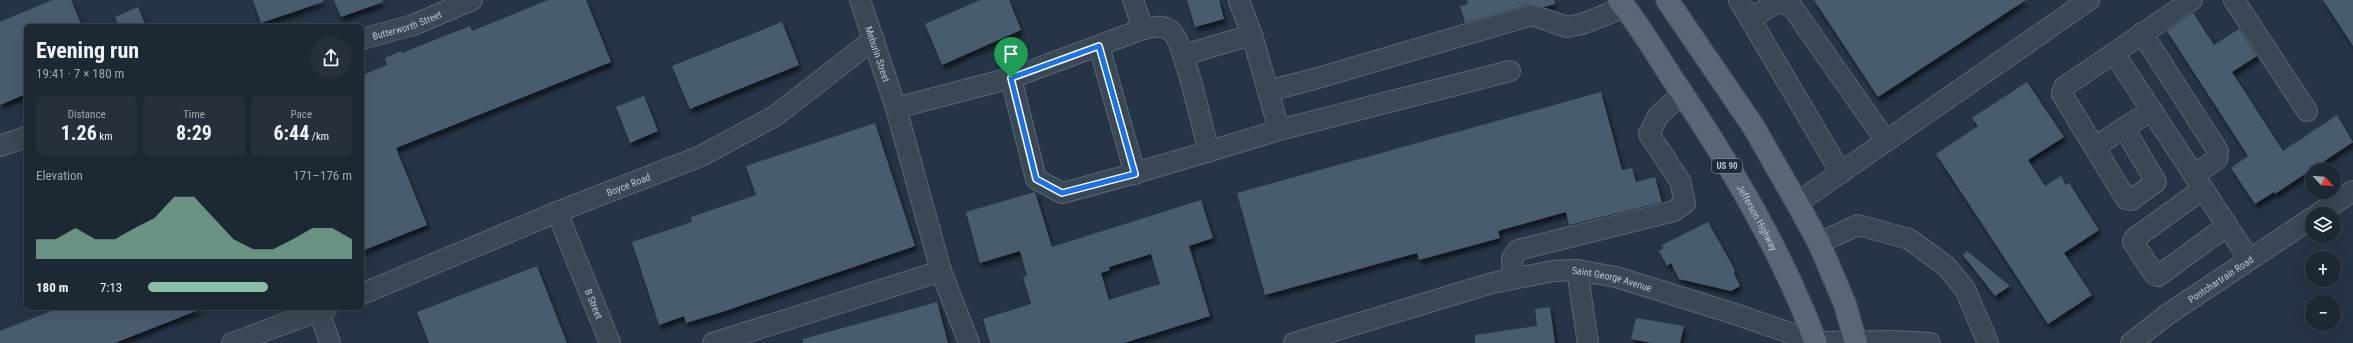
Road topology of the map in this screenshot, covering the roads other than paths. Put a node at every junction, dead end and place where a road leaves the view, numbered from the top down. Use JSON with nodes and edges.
{"nodes":[{"id":1,"x":472,"y":0,"type":"edge"},
{"id":2,"x":860,"y":0,"type":"edge"},
{"id":3,"x":1133,"y":0,"type":"edge"},
{"id":4,"x":1240,"y":0,"type":"edge"},
{"id":5,"x":1668,"y":0,"type":"edge"},
{"id":6,"x":1739,"y":0,"type":"edge"},
{"id":7,"x":2089,"y":0,"type":"edge"},
{"id":8,"x":2192,"y":0,"type":"edge"},
{"id":9,"x":2234,"y":0,"type":"edge"},
{"id":10,"x":1626,"y":2,"type":"edge"},
{"id":11,"x":1750,"y":19,"type":"junction"},
{"id":12,"x":1143,"y":29,"type":"junction"},
{"id":13,"x":2142,"y":34,"type":"junction"},
{"id":14,"x":1252,"y":35,"type":"junction"},
{"id":15,"x":364,"y":38,"type":"edge"},
{"id":16,"x":874,"y":39,"type":"junction"},
{"id":17,"x":1099,"y":46,"type":"junction"},
{"id":18,"x":2114,"y":53,"type":"junction"},
{"id":19,"x":1183,"y":55,"type":"junction"},
{"id":20,"x":1510,"y":71,"type":"dead end"},
{"id":21,"x":1011,"y":78,"type":"junction"},
{"id":22,"x":1268,"y":90,"type":"junction"},
{"id":23,"x":1682,"y":93,"type":"junction"},
{"id":24,"x":896,"y":108,"type":"junction"},
{"id":25,"x":2152,"y":110,"type":"junction"},
{"id":26,"x":2307,"y":111,"type":"dead end"},
{"id":27,"x":2124,"y":128,"type":"junction"},
{"id":28,"x":1279,"y":130,"type":"junction"},
{"id":29,"x":24,"y":139,"type":"edge"},
{"id":30,"x":1886,"y":141,"type":"junction"},
{"id":31,"x":0,"y":146,"type":"edge"},
{"id":32,"x":2095,"y":148,"type":"junction"},
{"id":33,"x":1209,"y":152,"type":"junction"},
{"id":34,"x":1841,"y":173,"type":"junction"},
{"id":35,"x":1135,"y":174,"type":"junction"},
{"id":36,"x":2199,"y":182,"type":"junction"},
{"id":37,"x":2353,"y":191,"type":"edge"},
{"id":38,"x":1797,"y":203,"type":"junction"},
{"id":39,"x":2329,"y":207,"type":"edge"},
{"id":40,"x":557,"y":212,"type":"junction"},
{"id":41,"x":2305,"y":223,"type":"edge"},
{"id":42,"x":2228,"y":226,"type":"junction"},
{"id":43,"x":1819,"y":243,"type":"junction"},
{"id":44,"x":2249,"y":259,"type":"junction"},
{"id":45,"x":1577,"y":270,"type":"junction"},
{"id":46,"x":941,"y":271,"type":"junction"},
{"id":47,"x":1513,"y":279,"type":"junction"},
{"id":48,"x":364,"y":293,"type":"edge"},
{"id":49,"x":323,"y":310,"type":"edge"},
{"id":50,"x":967,"y":337,"type":"edge"},
{"id":51,"x":1856,"y":342,"type":"edge"},
{"id":52,"x":232,"y":343,"type":"edge"},
{"id":53,"x":330,"y":343,"type":"edge"},
{"id":54,"x":610,"y":343,"type":"edge"},
{"id":55,"x":713,"y":343,"type":"edge"},
{"id":56,"x":1294,"y":343,"type":"edge"},
{"id":57,"x":1588,"y":343,"type":"edge"},
{"id":58,"x":1816,"y":343,"type":"edge"},
{"id":59,"x":1930,"y":343,"type":"edge"},
{"id":60,"x":1988,"y":343,"type":"edge"},
{"id":61,"x":2131,"y":343,"type":"edge"}],
"edges":[{"from":1,"to":15,"type":"street","name":"Butterworth Street"},
{"from":2,"to":16,"type":"street","name":"Mehurin Street"},
{"from":3,"to":12,"type":"street"},
{"from":4,"to":14,"type":"street"},
{"from":5,"to":38,"type":"main road"},
{"from":6,"to":11,"type":"street"},
{"from":7,"to":30,"type":"street"},
{"from":8,"to":13,"type":"street"},
{"from":9,"to":26,"type":"street"},
{"from":10,"to":22,"type":"street"},
{"from":10,"to":23,"type":"main road","name":"Jefferson Highway","number":"US 90"},
{"from":11,"to":30,"type":"street"},
{"from":11,"to":34,"type":"street"},
{"from":12,"to":17,"type":"street"},
{"from":12,"to":19,"type":"street"},
{"from":13,"to":18,"type":"street"},
{"from":13,"to":36,"type":"street"},
{"from":14,"to":19,"type":"street"},
{"from":14,"to":22,"type":"street"},
{"from":16,"to":24,"type":"street","name":"Mehurin Street"},
{"from":16,"to":40,"type":"street","name":"Boyce Road"},
{"from":17,"to":21,"type":"street"},
{"from":17,"to":35,"type":"street"},
{"from":18,"to":25,"type":"street"},
{"from":18,"to":32,"type":"street"},
{"from":19,"to":33,"type":"street"},
{"from":20,"to":28,"type":"street"},
{"from":21,"to":24,"type":"street"},
{"from":21,"to":35,"type":"street"},
{"from":22,"to":28,"type":"street"},
{"from":23,"to":47,"type":"street"},
{"from":23,"to":58,"type":"main road","name":"Jefferson Highway","number":"US 90"},
{"from":24,"to":46,"type":"street","name":"Mehurin Street"},
{"from":25,"to":27,"type":"street"},
{"from":25,"to":36,"type":"street"},
{"from":27,"to":32,"type":"street"},
{"from":27,"to":32,"type":"street"},
{"from":28,"to":33,"type":"street"},
{"from":29,"to":31,"type":"street"},
{"from":30,"to":34,"type":"street"},
{"from":33,"to":35,"type":"street"},
{"from":34,"to":38,"type":"street"},
{"from":36,"to":42,"type":"street"},
{"from":36,"to":42,"type":"street"},
{"from":37,"to":39,"type":"street"},
{"from":38,"to":43,"type":"main road"},
{"from":40,"to":48,"type":"street","name":"Boyce Road"},
{"from":40,"to":54,"type":"street","name":"B Street"},
{"from":41,"to":44,"type":"street","name":"Pontchartrain Road"},
{"from":42,"to":44,"type":"street"},
{"from":43,"to":51,"type":"main road"},
{"from":43,"to":60,"type":"street"},
{"from":44,"to":61,"type":"street","name":"Pontchartrain Road"},
{"from":45,"to":47,"type":"street","name":"Saint George Avenue"},
{"from":45,"to":57,"type":"street"},
{"from":45,"to":58,"type":"street","name":"Saint George Avenue"},
{"from":46,"to":50,"type":"street","name":"Mehurin Street"},
{"from":46,"to":55,"type":"street"},
{"from":47,"to":56,"type":"street","name":"Saint George Avenue"},
{"from":49,"to":52,"type":"street"},
{"from":49,"to":53,"type":"street"},
{"from":51,"to":58,"type":"street","name":"Saint George Avenue"},
{"from":51,"to":59,"type":"street","name":"Saint George Avenue"}]}
